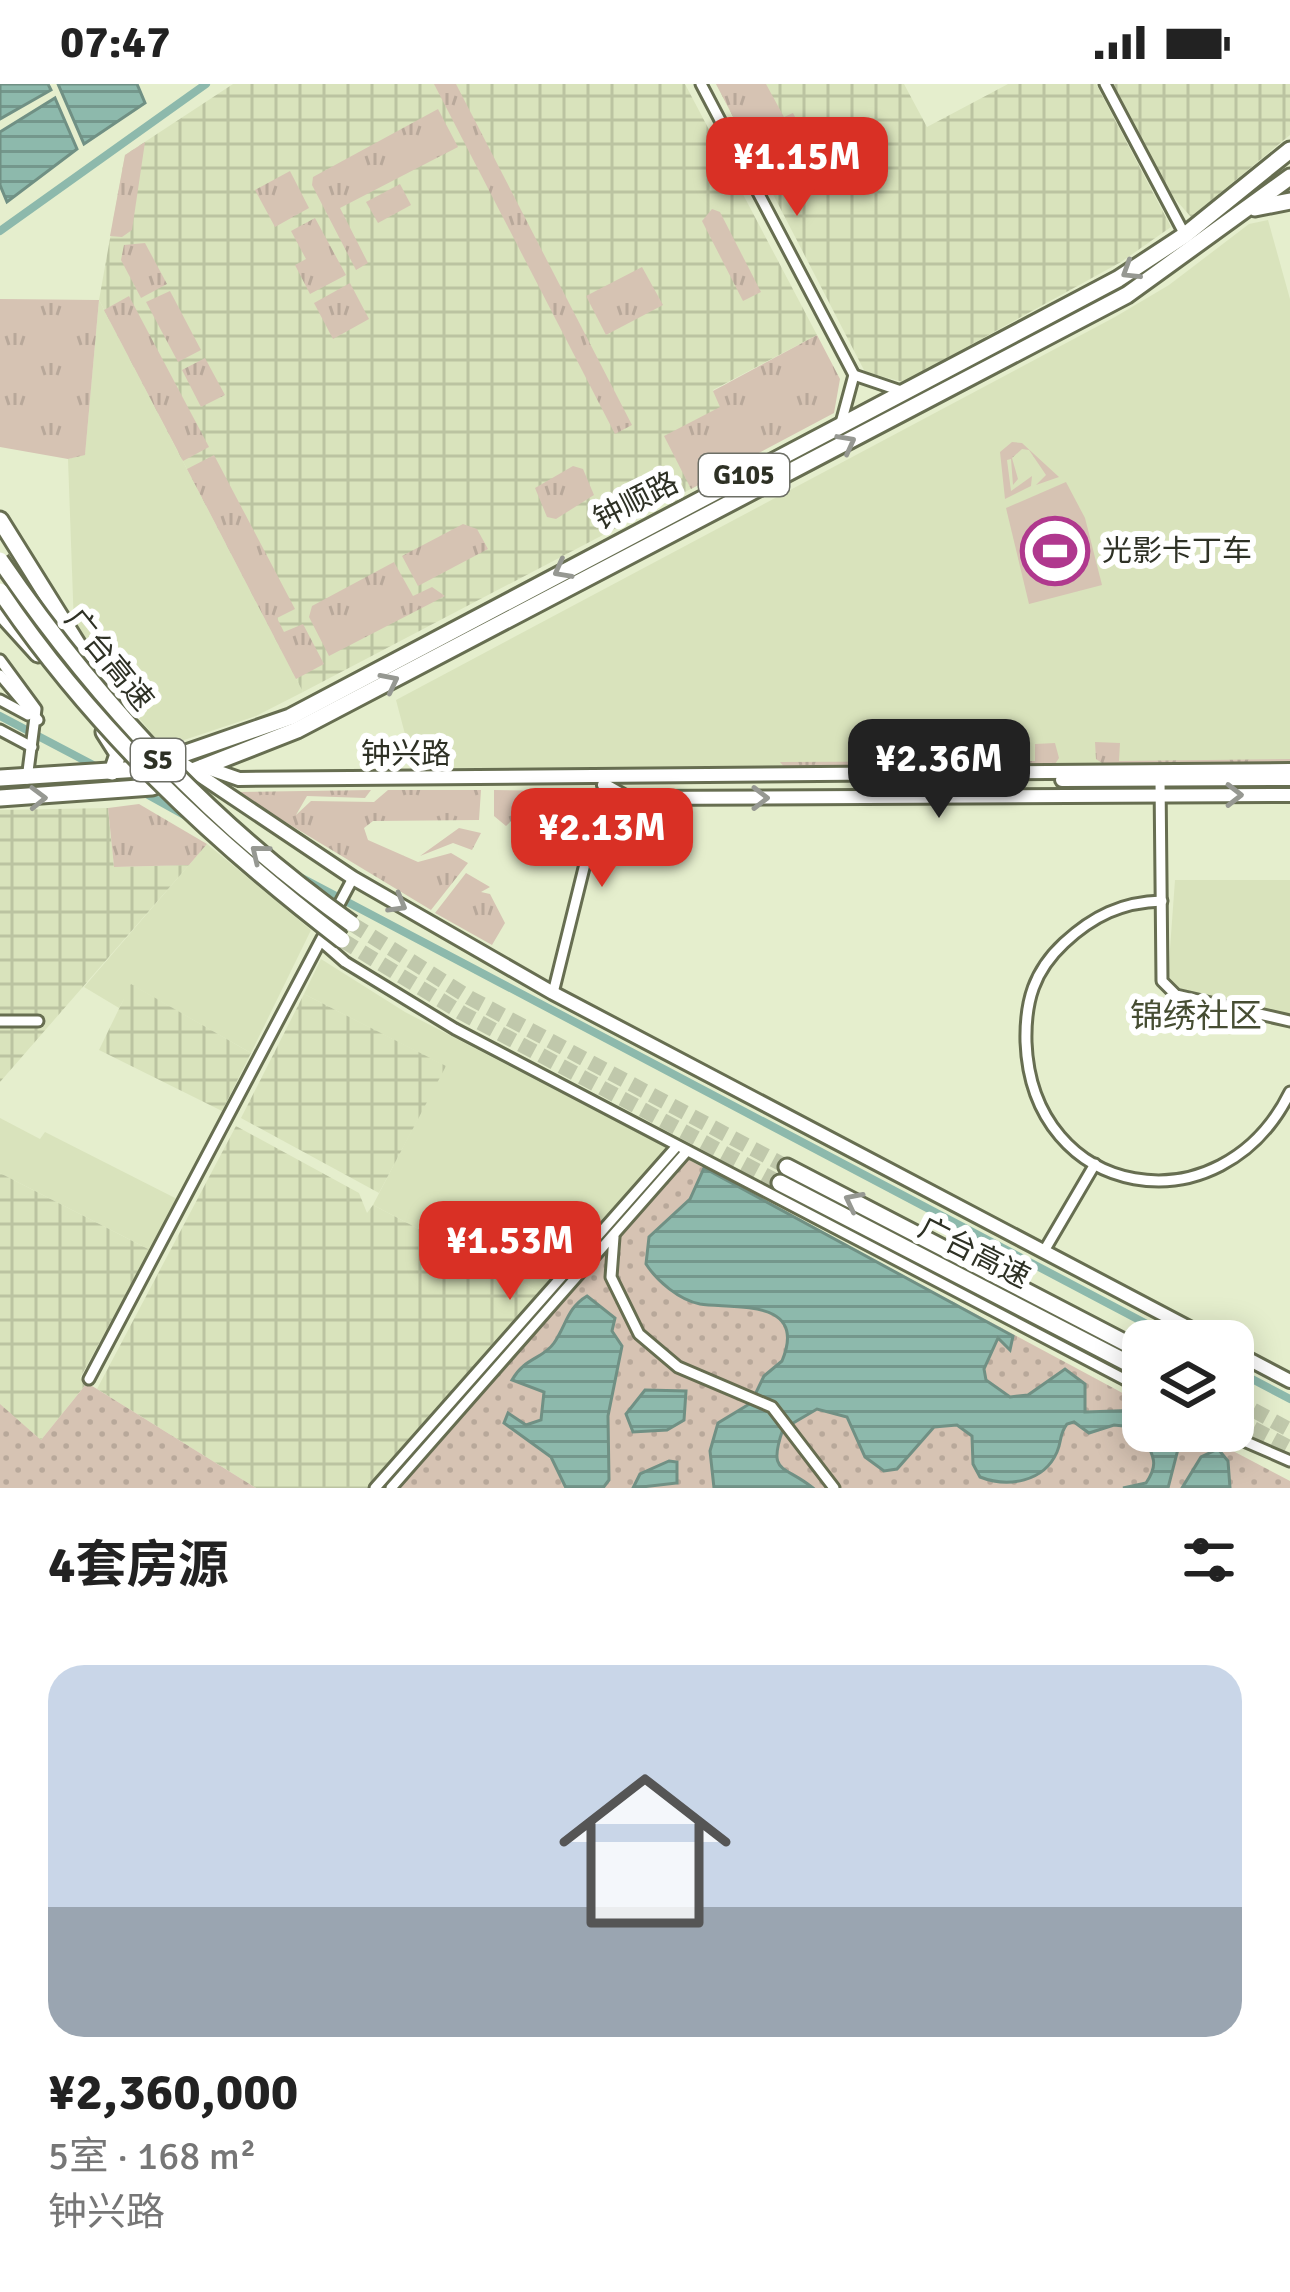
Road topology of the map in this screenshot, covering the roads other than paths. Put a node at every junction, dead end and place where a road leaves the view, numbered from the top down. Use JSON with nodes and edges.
{"nodes":[{"id":1,"x":701,"y":84,"type":"edge"},
{"id":2,"x":1105,"y":84,"type":"edge"},
{"id":3,"x":1290,"y":150,"type":"edge"},
{"id":4,"x":1290,"y":177,"type":"edge"},
{"id":5,"x":1290,"y":201,"type":"edge"},
{"id":6,"x":1252,"y":209,"type":"junction"},
{"id":7,"x":1185,"y":235,"type":"junction"},
{"id":8,"x":854,"y":375,"type":"junction"},
{"id":9,"x":904,"y":392,"type":"junction"},
{"id":10,"x":841,"y":423,"type":"junction"},
{"id":11,"x":0,"y":520,"type":"edge"},
{"id":12,"x":0,"y":560,"type":"edge"},
{"id":13,"x":0,"y":591,"type":"edge"},
{"id":14,"x":0,"y":612,"type":"edge"},
{"id":15,"x":432,"y":638,"type":"junction"},
{"id":16,"x":440,"y":657,"type":"junction"},
{"id":17,"x":0,"y":660,"type":"edge"},
{"id":18,"x":0,"y":675,"type":"edge"},
{"id":19,"x":0,"y":700,"type":"edge"},
{"id":20,"x":38,"y":720,"type":"junction"},
{"id":21,"x":0,"y":730,"type":"edge"},
{"id":22,"x":33,"y":743,"type":"junction"},
{"id":23,"x":174,"y":758,"type":"junction"},
{"id":24,"x":1290,"y":770,"type":"edge"},
{"id":25,"x":112,"y":772,"type":"junction"},
{"id":26,"x":193,"y":774,"type":"junction"},
{"id":27,"x":0,"y":778,"type":"edge"},
{"id":28,"x":1160,"y":778,"type":"junction"},
{"id":29,"x":27,"y":779,"type":"junction"},
{"id":30,"x":1290,"y":779,"type":"edge"},
{"id":31,"x":605,"y":781,"type":"junction"},
{"id":32,"x":1160,"y":795,"type":"junction"},
{"id":33,"x":1290,"y":795,"type":"edge"},
{"id":34,"x":0,"y":798,"type":"edge"},
{"id":35,"x":350,"y":882,"type":"junction"},
{"id":36,"x":1162,"y":901,"type":"junction"},
{"id":37,"x":352,"y":924,"type":"tunnel mouth"},
{"id":38,"x":342,"y":940,"type":"tunnel mouth"},
{"id":39,"x":321,"y":941,"type":"junction"},
{"id":40,"x":554,"y":993,"type":"junction"},
{"id":41,"x":0,"y":1021,"type":"edge"},
{"id":42,"x":38,"y":1021,"type":"dead end"},
{"id":43,"x":1290,"y":1021,"type":"edge"},
{"id":44,"x":1290,"y":1092,"type":"edge"},
{"id":45,"x":682,"y":1149,"type":"junction"},
{"id":46,"x":1095,"y":1164,"type":"junction"},
{"id":47,"x":614,"y":1234,"type":"junction"},
{"id":48,"x":1044,"y":1251,"type":"junction"},
{"id":49,"x":1174,"y":1320,"type":"edge"},
{"id":50,"x":1122,"y":1342,"type":"edge"},
{"id":51,"x":1122,"y":1360,"type":"edge"},
{"id":52,"x":1254,"y":1362,"type":"edge"},
{"id":53,"x":1122,"y":1378,"type":"edge"},
{"id":54,"x":89,"y":1379,"type":"dead end"},
{"id":55,"x":1290,"y":1381,"type":"edge"},
{"id":56,"x":1254,"y":1445,"type":"edge"},
{"id":57,"x":1290,"y":1461,"type":"edge"},
{"id":58,"x":375,"y":1488,"type":"edge"},
{"id":59,"x":391,"y":1488,"type":"edge"},
{"id":60,"x":834,"y":1488,"type":"edge"}],
"edges":[{"from":1,"to":8,"type":"street"},
{"from":2,"to":7,"type":"street"},
{"from":3,"to":7,"type":"highway","name":"钟顺路","number":"G105"},
{"from":4,"to":6,"type":"highway","name":"钟顺路","number":"G105"},
{"from":5,"to":6,"type":"highway"},
{"from":16,"to":6,"type":"highway","name":"钟顺路","number":"G105","one_way":true},
{"from":7,"to":9,"type":"highway","name":"钟顺路","number":"G105","one_way":true},
{"from":8,"to":9,"type":"street"},
{"from":8,"to":10,"type":"street"},
{"from":9,"to":10,"type":"highway","name":"钟顺路","number":"G105"},
{"from":10,"to":15,"type":"highway","name":"钟顺路","number":"G105","one_way":true},
{"from":11,"to":23,"type":"highway"},
{"from":37,"to":12,"type":"highway","name":"广台高速","number":"S5","one_way":true,"bridge":true},
{"from":13,"to":38,"type":"highway","name":"广台高速","number":"S5","bridge":true},
{"from":14,"to":25,"type":"highway"},
{"from":15,"to":16,"type":"highway"},
{"from":15,"to":23,"type":"highway","name":"钟顺路","number":"G105"},
{"from":26,"to":16,"type":"highway","name":"钟顺路","number":"G105","one_way":true},
{"from":17,"to":20,"type":"street"},
{"from":18,"to":20,"type":"street"},
{"from":19,"to":20,"type":"street"},
{"from":20,"to":22,"type":"street"},
{"from":21,"to":22,"type":"street"},
{"from":22,"to":29,"type":"street"},
{"from":23,"to":25,"type":"highway","number":"G105"},
{"from":23,"to":26,"type":"main road","name":"钟兴路"},
{"from":23,"to":26,"type":"highway"},
{"from":24,"to":31,"type":"main road","name":"钟兴路"},
{"from":25,"to":29,"type":"highway","number":"G105"},
{"from":26,"to":31,"type":"main road","name":"钟兴路"},
{"from":34,"to":26,"type":"highway","number":"G105","one_way":true},
{"from":26,"to":35,"type":"main road"},
{"from":27,"to":29,"type":"highway","number":"G105"},
{"from":28,"to":30,"type":"main road","name":"钟兴路"},
{"from":28,"to":31,"type":"main road","name":"钟兴路"},
{"from":28,"to":32,"type":"street"},
{"from":31,"to":32,"type":"main road","one_way":true},
{"from":31,"to":40,"type":"street"},
{"from":32,"to":33,"type":"main road","one_way":true},
{"from":32,"to":36,"type":"street"},
{"from":35,"to":39,"type":"street"},
{"from":35,"to":40,"type":"main road","one_way":true},
{"from":36,"to":43,"type":"street"},
{"from":36,"to":46,"type":"street"},
{"from":39,"to":45,"type":"street"},
{"from":39,"to":54,"type":"street"},
{"from":40,"to":48,"type":"main road"},
{"from":41,"to":42,"type":"street"},
{"from":44,"to":46,"type":"street"},
{"from":45,"to":47,"type":"street"},
{"from":45,"to":53,"type":"street"},
{"from":45,"to":58,"type":"street"},
{"from":46,"to":48,"type":"street"},
{"from":47,"to":59,"type":"street"},
{"from":47,"to":60,"type":"street"},
{"from":48,"to":49,"type":"main road"},
{"from":50,"to":51,"type":"highway","name":"广台高速","one_way":true},
{"from":52,"to":55,"type":"main road"},
{"from":56,"to":57,"type":"street"}]}
